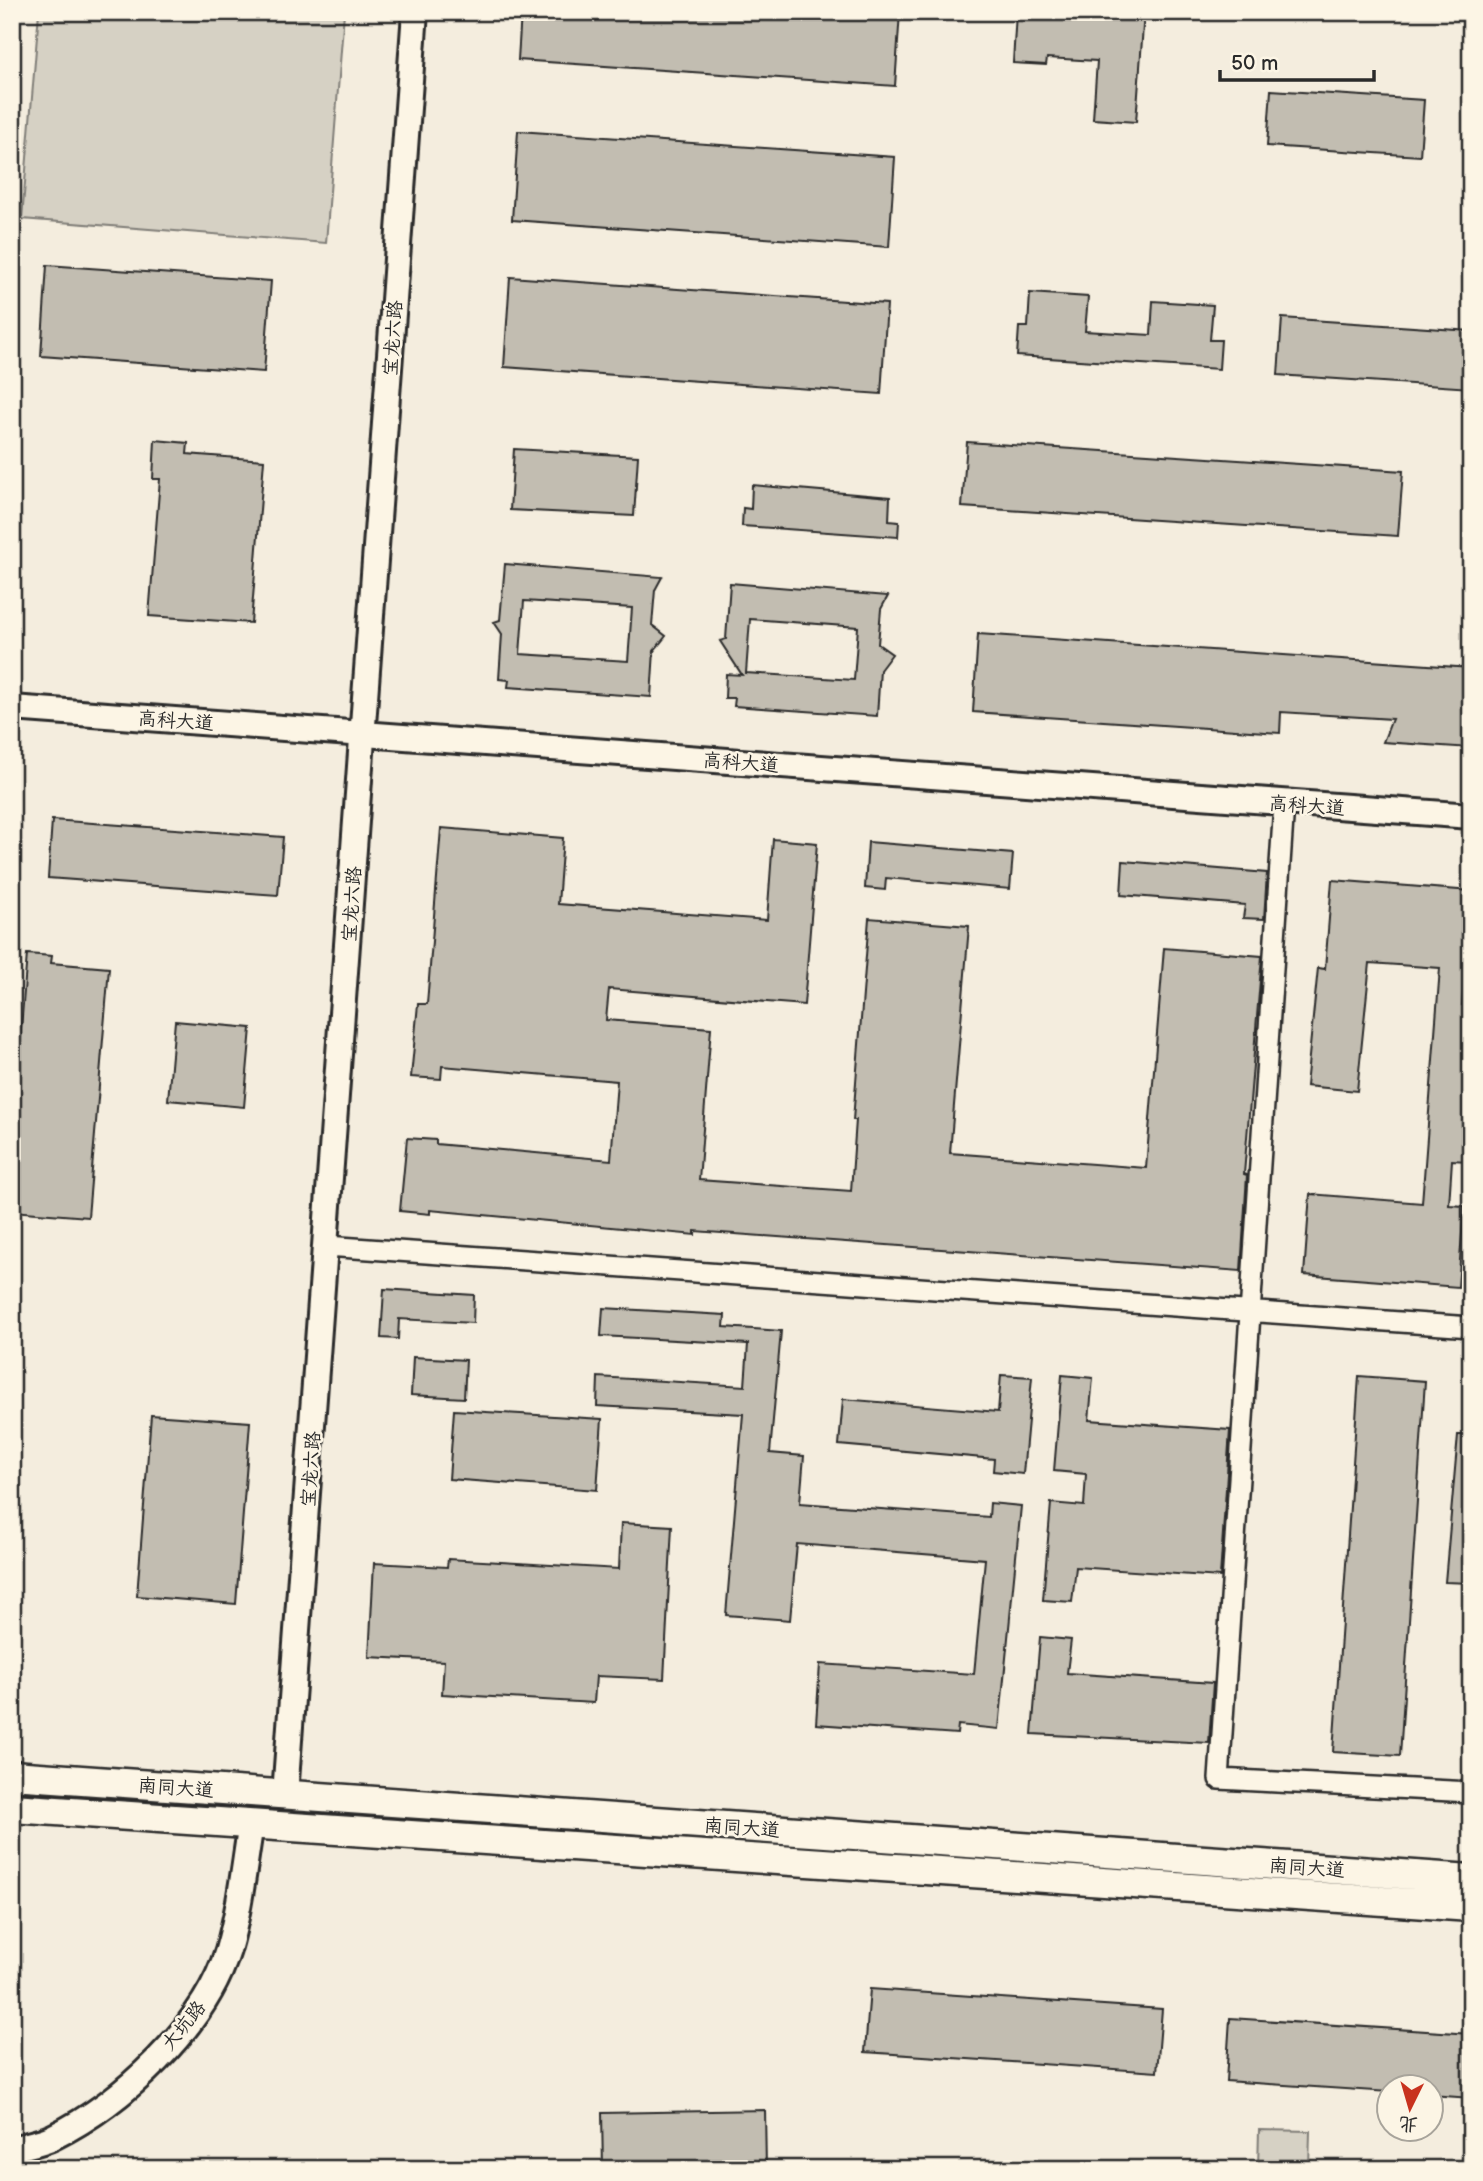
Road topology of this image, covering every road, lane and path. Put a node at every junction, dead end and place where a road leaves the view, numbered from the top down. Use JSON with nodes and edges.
{"nodes":[{"id":1,"x":415,"y":12,"type":"edge"},
{"id":2,"x":12,"y":708,"type":"edge"},
{"id":3,"x":363,"y":733,"type":"junction"},
{"id":4,"x":1284,"y":804,"type":"junction"},
{"id":5,"x":1471,"y":816,"type":"edge"},
{"id":6,"x":326,"y":1246,"type":"junction"},
{"id":7,"x":1252,"y":1310,"type":"junction"},
{"id":8,"x":1471,"y":1328,"type":"edge"},
{"id":9,"x":12,"y":1775,"type":"edge"},
{"id":10,"x":1471,"y":1792,"type":"edge"},
{"id":11,"x":285,"y":1795,"type":"junction"},
{"id":12,"x":12,"y":1808,"type":"edge"},
{"id":13,"x":251,"y":1824,"type":"junction"},
{"id":14,"x":1471,"y":1879,"type":"edge"},
{"id":15,"x":1471,"y":1908,"type":"edge"},
{"id":16,"x":12,"y":2149,"type":"edge"}],
"edges":[{"from":1,"to":3,"type":"street","name":"宝龙六路"},
{"from":2,"to":3,"type":"street","name":"高科大道"},
{"from":3,"to":4,"type":"street","name":"高科大道"},
{"from":3,"to":6,"type":"street","name":"宝龙六路"},
{"from":4,"to":5,"type":"street","name":"高科大道"},
{"from":4,"to":7,"type":"street"},
{"from":6,"to":7,"type":"street"},
{"from":6,"to":11,"type":"street","name":"宝龙六路"},
{"from":7,"to":8,"type":"street"},
{"from":7,"to":10,"type":"street"},
{"from":9,"to":11,"type":"main road","name":"南同大道"},
{"from":11,"to":14,"type":"main road","name":"南同大道"},
{"from":12,"to":13,"type":"main road","name":"南同大道"},
{"from":13,"to":15,"type":"main road","name":"南同大道"},
{"from":13,"to":16,"type":"street","name":"大坑路"}]}
